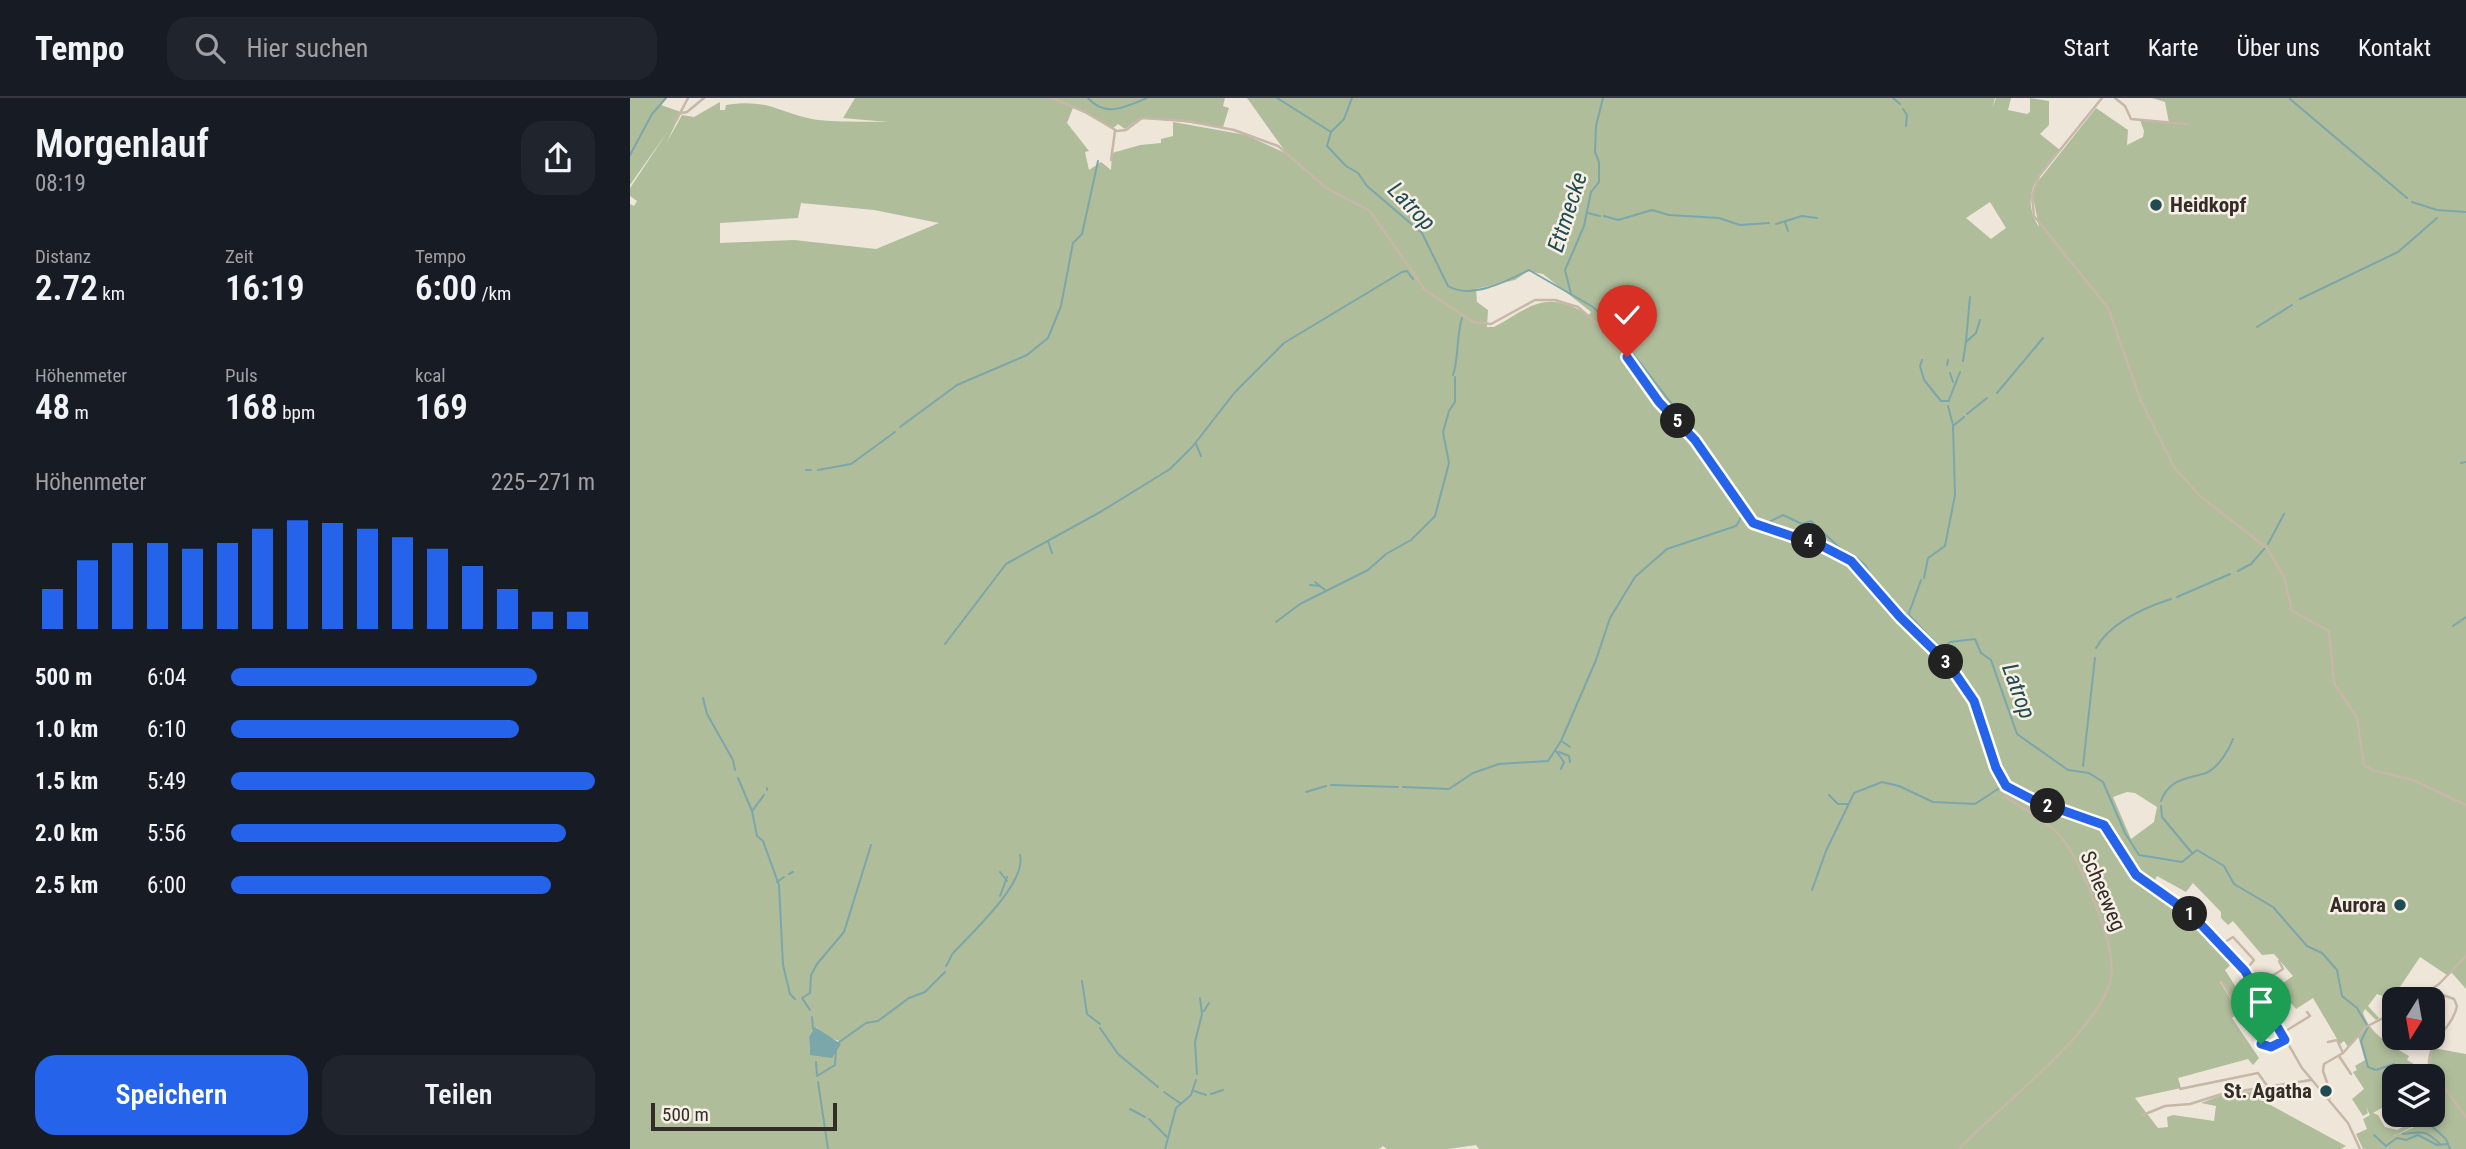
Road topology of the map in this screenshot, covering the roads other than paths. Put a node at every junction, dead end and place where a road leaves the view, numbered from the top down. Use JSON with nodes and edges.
{"nodes":[{"id":1,"x":688,"y":98,"type":"edge"},
{"id":2,"x":704,"y":98,"type":"edge"},
{"id":3,"x":1052,"y":98,"type":"edge"},
{"id":4,"x":2102,"y":98,"type":"edge"},
{"id":5,"x":2115,"y":98,"type":"edge"},
{"id":6,"x":681,"y":113,"type":"junction"},
{"id":7,"x":676,"y":121,"type":"dead end"},
{"id":8,"x":2187,"y":124,"type":"dead end"},
{"id":9,"x":1115,"y":131,"type":"junction"},
{"id":10,"x":1111,"y":160,"type":"dead end"},
{"id":11,"x":2004,"y":784,"type":"junction"},
{"id":12,"x":2466,"y":805,"type":"edge"},
{"id":13,"x":2221,"y":945,"type":"junction"},
{"id":14,"x":2466,"y":956,"type":"edge"},
{"id":15,"x":2279,"y":961,"type":"dead end"},
{"id":16,"x":2245,"y":971,"type":"junction"},
{"id":17,"x":2222,"y":982,"type":"dead end"},
{"id":18,"x":2436,"y":987,"type":"edge"},
{"id":19,"x":2255,"y":988,"type":"junction"},
{"id":20,"x":2445,"y":996,"type":"edge"},
{"id":21,"x":2308,"y":1012,"type":"dead end"},
{"id":22,"x":2382,"y":1018,"type":"edge"},
{"id":23,"x":2445,"y":1025,"type":"edge"},
{"id":24,"x":2281,"y":1034,"type":"junction"},
{"id":25,"x":2285,"y":1040,"type":"junction"},
{"id":26,"x":2329,"y":1042,"type":"dead end"},
{"id":27,"x":2431,"y":1050,"type":"edge"},
{"id":28,"x":2343,"y":1053,"type":"junction"},
{"id":29,"x":2339,"y":1056,"type":"junction"},
{"id":30,"x":2351,"y":1074,"type":"dead end"},
{"id":31,"x":2311,"y":1080,"type":"junction"},
{"id":32,"x":2268,"y":1087,"type":"junction"},
{"id":33,"x":2180,"y":1089,"type":"dead end"},
{"id":34,"x":2329,"y":1099,"type":"junction"},
{"id":35,"x":2143,"y":1115,"type":"dead end"},
{"id":36,"x":2466,"y":1118,"type":"edge"},
{"id":37,"x":1959,"y":1149,"type":"edge"},
{"id":38,"x":2360,"y":1149,"type":"edge"}],
"edges":[{"from":1,"to":6,"type":"street"},
{"from":2,"to":6,"type":"street"},
{"from":3,"to":9,"type":"street"},
{"from":4,"to":12,"type":"street"},
{"from":5,"to":8,"type":"street"},
{"from":6,"to":7,"type":"street"},
{"from":9,"to":10,"type":"street"},
{"from":9,"to":11,"type":"street","name":"Scheeweg"},
{"from":11,"to":13,"type":"street"},
{"from":11,"to":37,"type":"street","name":"Scheeweg"},
{"from":13,"to":16,"type":"street"},
{"from":13,"to":16,"type":"street"},
{"from":14,"to":18,"type":"street"},
{"from":15,"to":19,"type":"street"},
{"from":16,"to":19,"type":"street"},
{"from":17,"to":25,"type":"street"},
{"from":19,"to":24,"type":"street"},
{"from":20,"to":23,"type":"street"},
{"from":21,"to":24,"type":"street"},
{"from":22,"to":28,"type":"street"},
{"from":24,"to":25,"type":"street"},
{"from":25,"to":31,"type":"street"},
{"from":26,"to":28,"type":"street"},
{"from":27,"to":36,"type":"street"},
{"from":28,"to":29,"type":"street"},
{"from":29,"to":30,"type":"street"},
{"from":29,"to":34,"type":"street"},
{"from":31,"to":32,"type":"street"},
{"from":31,"to":34,"type":"street"},
{"from":32,"to":33,"type":"street"},
{"from":32,"to":35,"type":"street"},
{"from":34,"to":38,"type":"street"}]}
